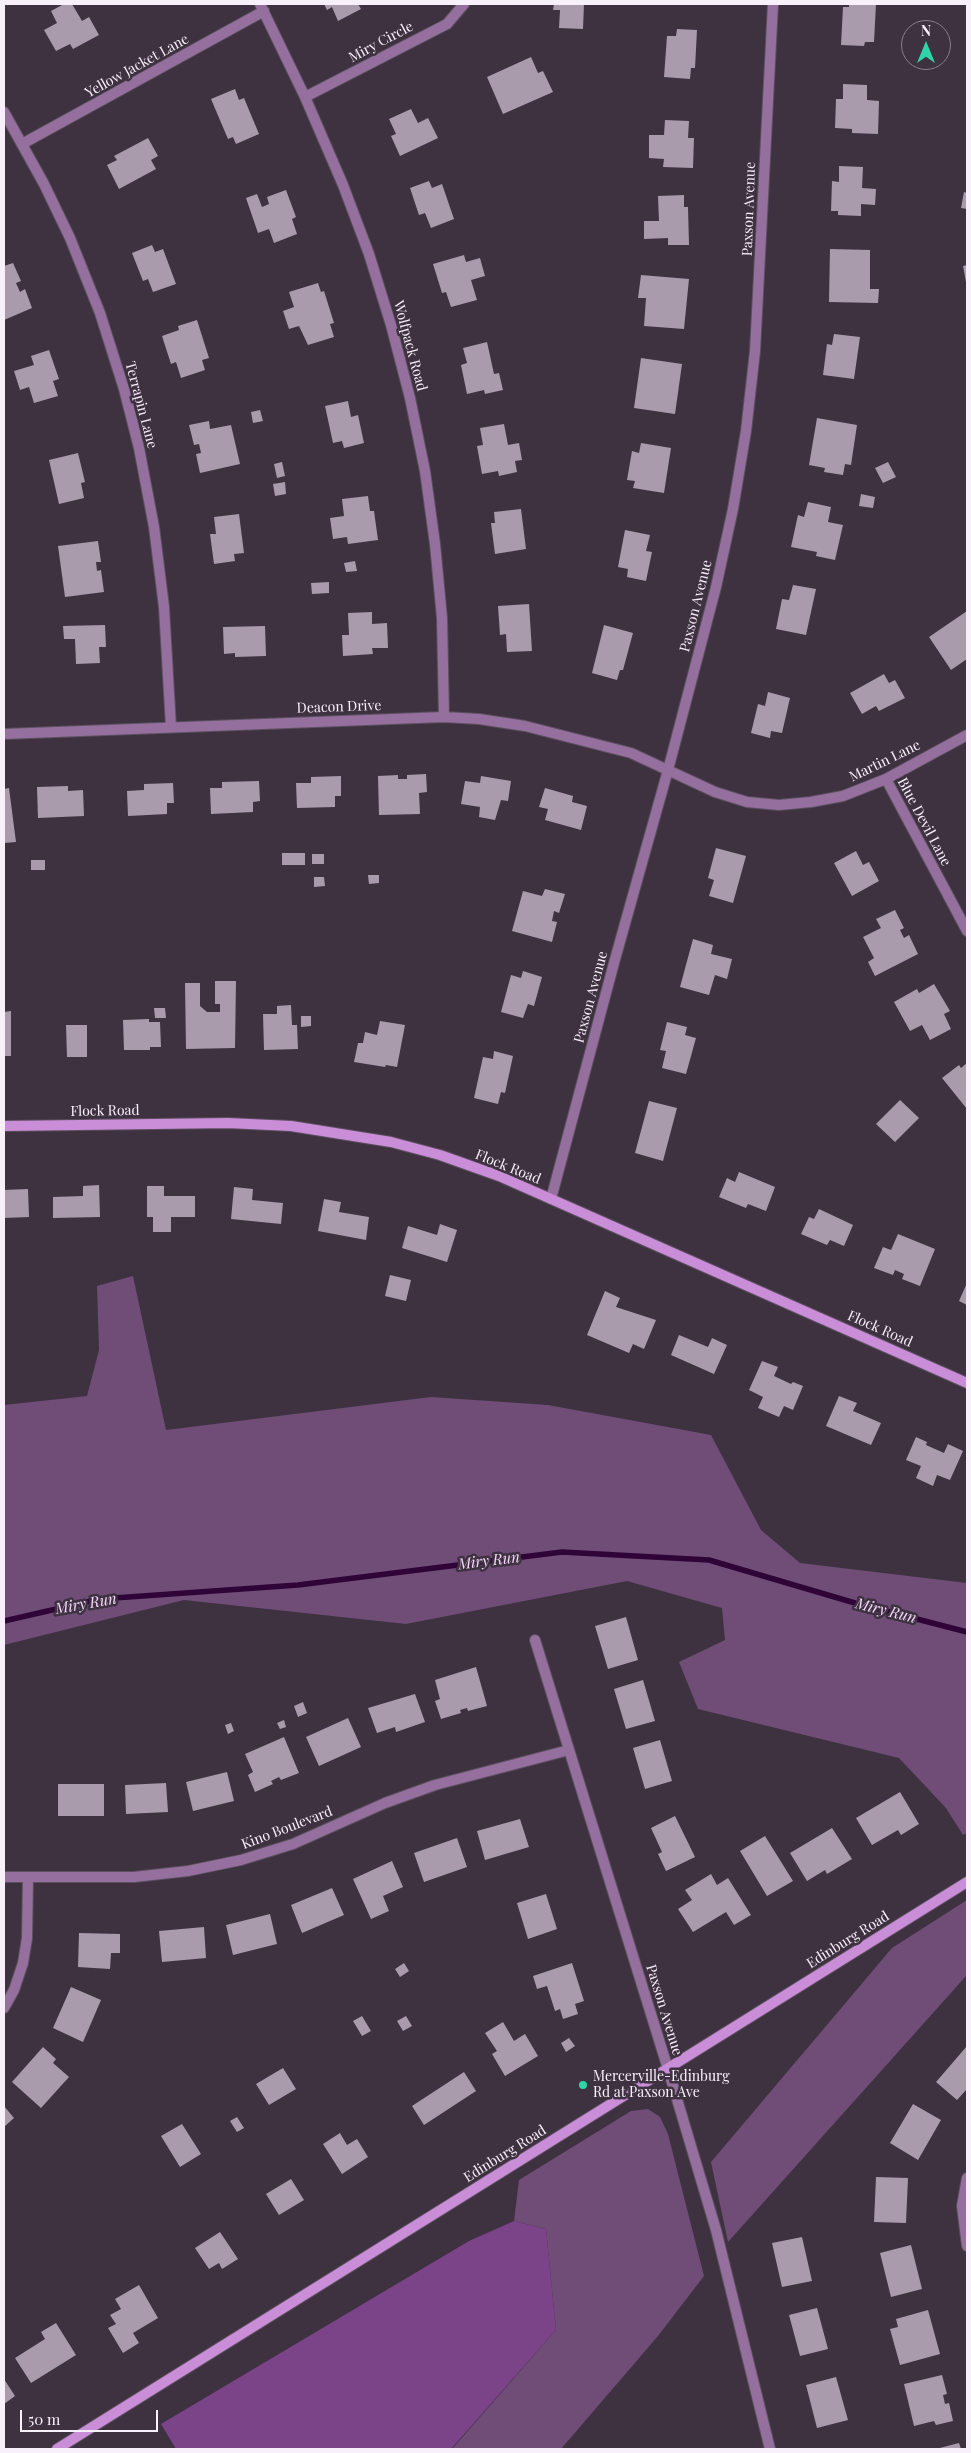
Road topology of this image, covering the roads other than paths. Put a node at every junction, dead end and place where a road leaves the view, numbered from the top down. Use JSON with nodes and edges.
{"nodes":[{"id":1,"x":464,"y":4,"type":"edge"},
{"id":2,"x":773,"y":4,"type":"edge"},
{"id":3,"x":262,"y":8,"type":"edge"},
{"id":4,"x":305,"y":97,"type":"junction"},
{"id":5,"x":4,"y":112,"type":"edge"},
{"id":6,"x":22,"y":144,"type":"junction"},
{"id":7,"x":444,"y":718,"type":"junction"},
{"id":8,"x":170,"y":727,"type":"junction"},
{"id":9,"x":4,"y":734,"type":"edge"},
{"id":10,"x":967,"y":734,"type":"edge"},
{"id":11,"x":668,"y":770,"type":"junction"},
{"id":12,"x":886,"y":779,"type":"junction"},
{"id":13,"x":967,"y":931,"type":"edge"},
{"id":14,"x":4,"y":1126,"type":"edge"},
{"id":15,"x":551,"y":1199,"type":"junction"},
{"id":16,"x":967,"y":1383,"type":"edge"},
{"id":17,"x":536,"y":1640,"type":"dead end"},
{"id":18,"x":569,"y":1750,"type":"junction"},
{"id":19,"x":4,"y":1876,"type":"edge"},
{"id":20,"x":28,"y":1878,"type":"junction"},
{"id":21,"x":967,"y":1882,"type":"edge"},
{"id":22,"x":4,"y":2008,"type":"edge"},
{"id":23,"x":668,"y":2068,"type":"junction"},
{"id":24,"x":967,"y":2178,"type":"edge"},
{"id":25,"x":967,"y":2246,"type":"edge"},
{"id":26,"x":57,"y":2449,"type":"edge"},
{"id":27,"x":770,"y":2449,"type":"edge"}],
"edges":[{"from":1,"to":4,"type":"street","name":"Miry Circle"},
{"from":2,"to":11,"type":"street","name":"Paxson Avenue"},
{"from":3,"to":4,"type":"street","name":"Wolfpack Road"},
{"from":3,"to":6,"type":"street","name":"Yellow Jacket Lane"},
{"from":4,"to":7,"type":"street","name":"Wolfpack Road"},
{"from":5,"to":6,"type":"street","name":"Terrapin Lane"},
{"from":6,"to":8,"type":"street","name":"Terrapin Lane"},
{"from":7,"to":8,"type":"street","name":"Deacon Drive"},
{"from":7,"to":11,"type":"street","name":"Deacon Drive"},
{"from":8,"to":9,"type":"street","name":"Deacon Drive"},
{"from":10,"to":12,"type":"street","name":"Martin Lane"},
{"from":11,"to":12,"type":"street","name":"Martin Lane"},
{"from":11,"to":15,"type":"street","name":"Paxson Avenue"},
{"from":12,"to":13,"type":"street","name":"Blue Devil Lane"},
{"from":14,"to":15,"type":"main road","name":"Flock Road"},
{"from":15,"to":16,"type":"main road","name":"Flock Road"},
{"from":17,"to":18,"type":"street","name":"Paxson Avenue"},
{"from":18,"to":20,"type":"street","name":"Kino Boulevard"},
{"from":18,"to":23,"type":"street","name":"Paxson Avenue"},
{"from":19,"to":20,"type":"street","name":"Kino Boulevard"},
{"from":20,"to":22,"type":"street"},
{"from":21,"to":23,"type":"main road","name":"Edinburg Road"},
{"from":23,"to":26,"type":"main road","name":"Edinburg Road"},
{"from":23,"to":27,"type":"street","name":"Paxson Avenue"},
{"from":24,"to":25,"type":"street"}]}
